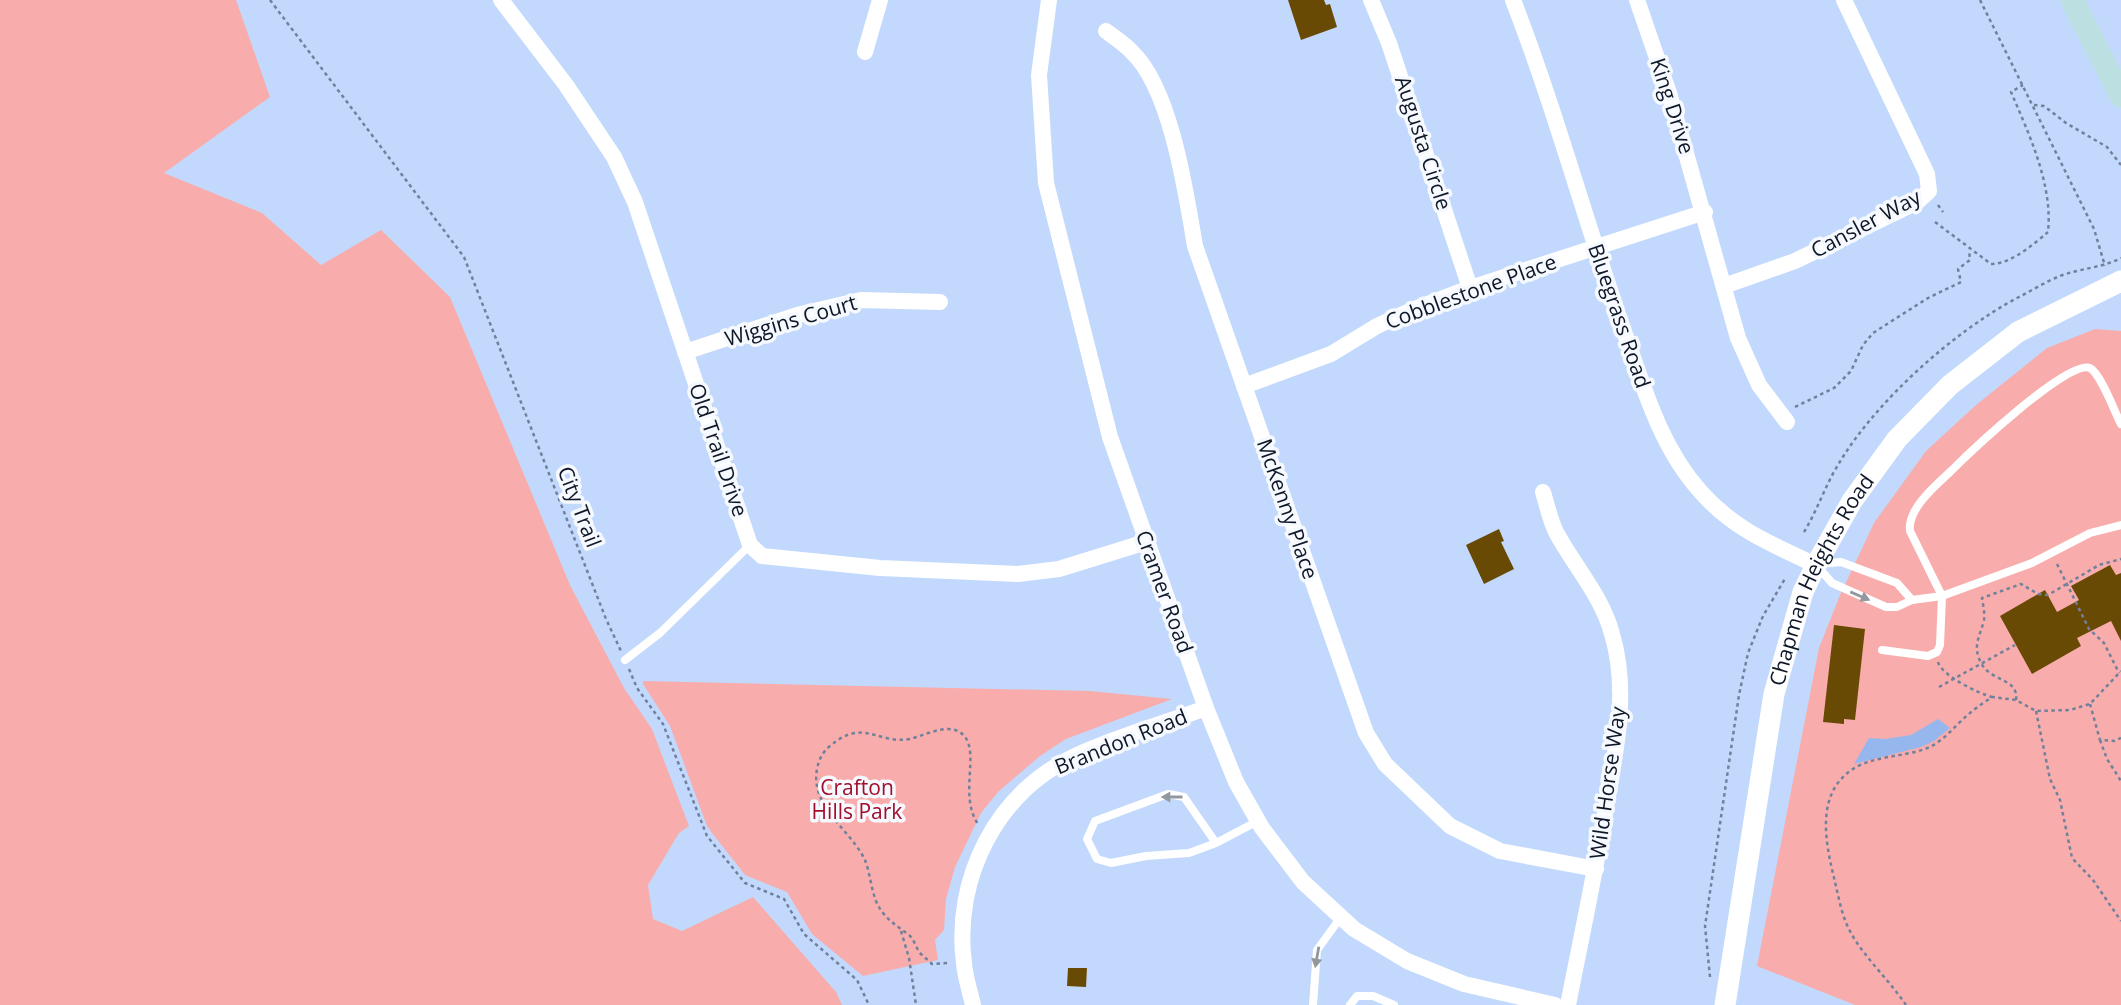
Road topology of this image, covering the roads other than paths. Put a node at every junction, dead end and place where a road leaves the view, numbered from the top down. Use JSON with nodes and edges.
{"nodes":[{"id":1,"x":501,"y":0,"type":"edge"},
{"id":2,"x":880,"y":0,"type":"edge"},
{"id":3,"x":1049,"y":0,"type":"edge"},
{"id":4,"x":1371,"y":0,"type":"edge"},
{"id":5,"x":1513,"y":0,"type":"edge"},
{"id":6,"x":1637,"y":0,"type":"edge"},
{"id":7,"x":1844,"y":0,"type":"edge"},
{"id":8,"x":2072,"y":0,"type":"edge"},
{"id":9,"x":1107,"y":32,"type":"dead end"},
{"id":10,"x":865,"y":52,"type":"dead end"},
{"id":11,"x":2121,"y":96,"type":"edge"},
{"id":12,"x":1704,"y":212,"type":"junction"},
{"id":13,"x":1595,"y":248,"type":"junction"},
{"id":14,"x":2117,"y":283,"type":"edge"},
{"id":15,"x":1724,"y":286,"type":"junction"},
{"id":16,"x":1470,"y":288,"type":"junction"},
{"id":17,"x":940,"y":302,"type":"dead end"},
{"id":18,"x":684,"y":352,"type":"junction"},
{"id":19,"x":1244,"y":386,"type":"junction"},
{"id":20,"x":1787,"y":422,"type":"road end"},
{"id":21,"x":2121,"y":424,"type":"edge"},
{"id":22,"x":1543,"y":492,"type":"dead end"},
{"id":23,"x":2121,"y":525,"type":"edge"},
{"id":24,"x":1146,"y":542,"type":"junction"},
{"id":25,"x":750,"y":545,"type":"junction"},
{"id":26,"x":1816,"y":565,"type":"junction"},
{"id":27,"x":1942,"y":596,"type":"junction"},
{"id":28,"x":1912,"y":600,"type":"junction"},
{"id":29,"x":1882,"y":650,"type":"dead end"},
{"id":30,"x":625,"y":660,"type":"road end"},
{"id":31,"x":1206,"y":708,"type":"junction"},
{"id":32,"x":1258,"y":821,"type":"junction"},
{"id":33,"x":1216,"y":843,"type":"junction"},
{"id":34,"x":1596,"y":869,"type":"junction"},
{"id":35,"x":1341,"y":917,"type":"junction"},
{"id":36,"x":1505,"y":999,"type":"edge"},
{"id":37,"x":973,"y":1005,"type":"edge"},
{"id":38,"x":1313,"y":1005,"type":"edge"},
{"id":39,"x":1350,"y":1005,"type":"edge"},
{"id":40,"x":1394,"y":1005,"type":"edge"},
{"id":41,"x":1555,"y":1005,"type":"edge"},
{"id":42,"x":1568,"y":1005,"type":"edge"},
{"id":43,"x":1725,"y":1005,"type":"edge"}],
"edges":[{"from":1,"to":18,"type":"street","name":"Old Trail Drive"},
{"from":2,"to":10,"type":"street"},
{"from":3,"to":24,"type":"street","name":"Cramer Road"},
{"from":4,"to":16,"type":"street","name":"Augusta Circle"},
{"from":5,"to":13,"type":"street","name":"Bluegrass Road"},
{"from":6,"to":12,"type":"street","name":"King Drive"},
{"from":7,"to":15,"type":"street","name":"Cansler Way"},
{"from":8,"to":11,"type":"main road"},
{"from":9,"to":19,"type":"street","name":"McKenny Place"},
{"from":12,"to":13,"type":"street","name":"Cobblestone Place"},
{"from":12,"to":15,"type":"street","name":"King Drive"},
{"from":13,"to":16,"type":"street","name":"Cobblestone Place"},
{"from":13,"to":26,"type":"street","name":"Bluegrass Road"},
{"from":14,"to":26,"type":"street","name":"Chapman Heights Road"},
{"from":15,"to":20,"type":"street","name":"King Drive"},
{"from":16,"to":19,"type":"street","name":"Cobblestone Place"},
{"from":17,"to":18,"type":"street","name":"Wiggins Court"},
{"from":18,"to":25,"type":"street","name":"Old Trail Drive"},
{"from":19,"to":34,"type":"street","name":"McKenny Place"},
{"from":21,"to":27,"type":"lane"},
{"from":22,"to":34,"type":"street","name":"Wild Horse Way"},
{"from":23,"to":27,"type":"lane"},
{"from":24,"to":25,"type":"street","name":"Old Trail Drive"},
{"from":24,"to":31,"type":"street","name":"Cramer Road"},
{"from":25,"to":30,"type":"lane"},
{"from":26,"to":28,"type":"lane"},
{"from":26,"to":28,"type":"lane","one_way":true},
{"from":26,"to":43,"type":"street","name":"Chapman Heights Road"},
{"from":27,"to":28,"type":"lane"},
{"from":27,"to":29,"type":"lane"},
{"from":31,"to":32,"type":"street","name":"Cramer Road"},
{"from":31,"to":37,"type":"street","name":"Brandon Road"},
{"from":32,"to":33,"type":"lane"},
{"from":32,"to":35,"type":"street","name":"Cramer Road"},
{"from":33,"to":33,"type":"lane","one_way":true},
{"from":34,"to":42,"type":"street","name":"Wild Horse Way"},
{"from":35,"to":36,"type":"street","name":"Cramer Road"},
{"from":35,"to":38,"type":"lane","one_way":true},
{"from":36,"to":41,"type":"street","name":"Cramer Road"},
{"from":39,"to":40,"type":"lane"}]}
